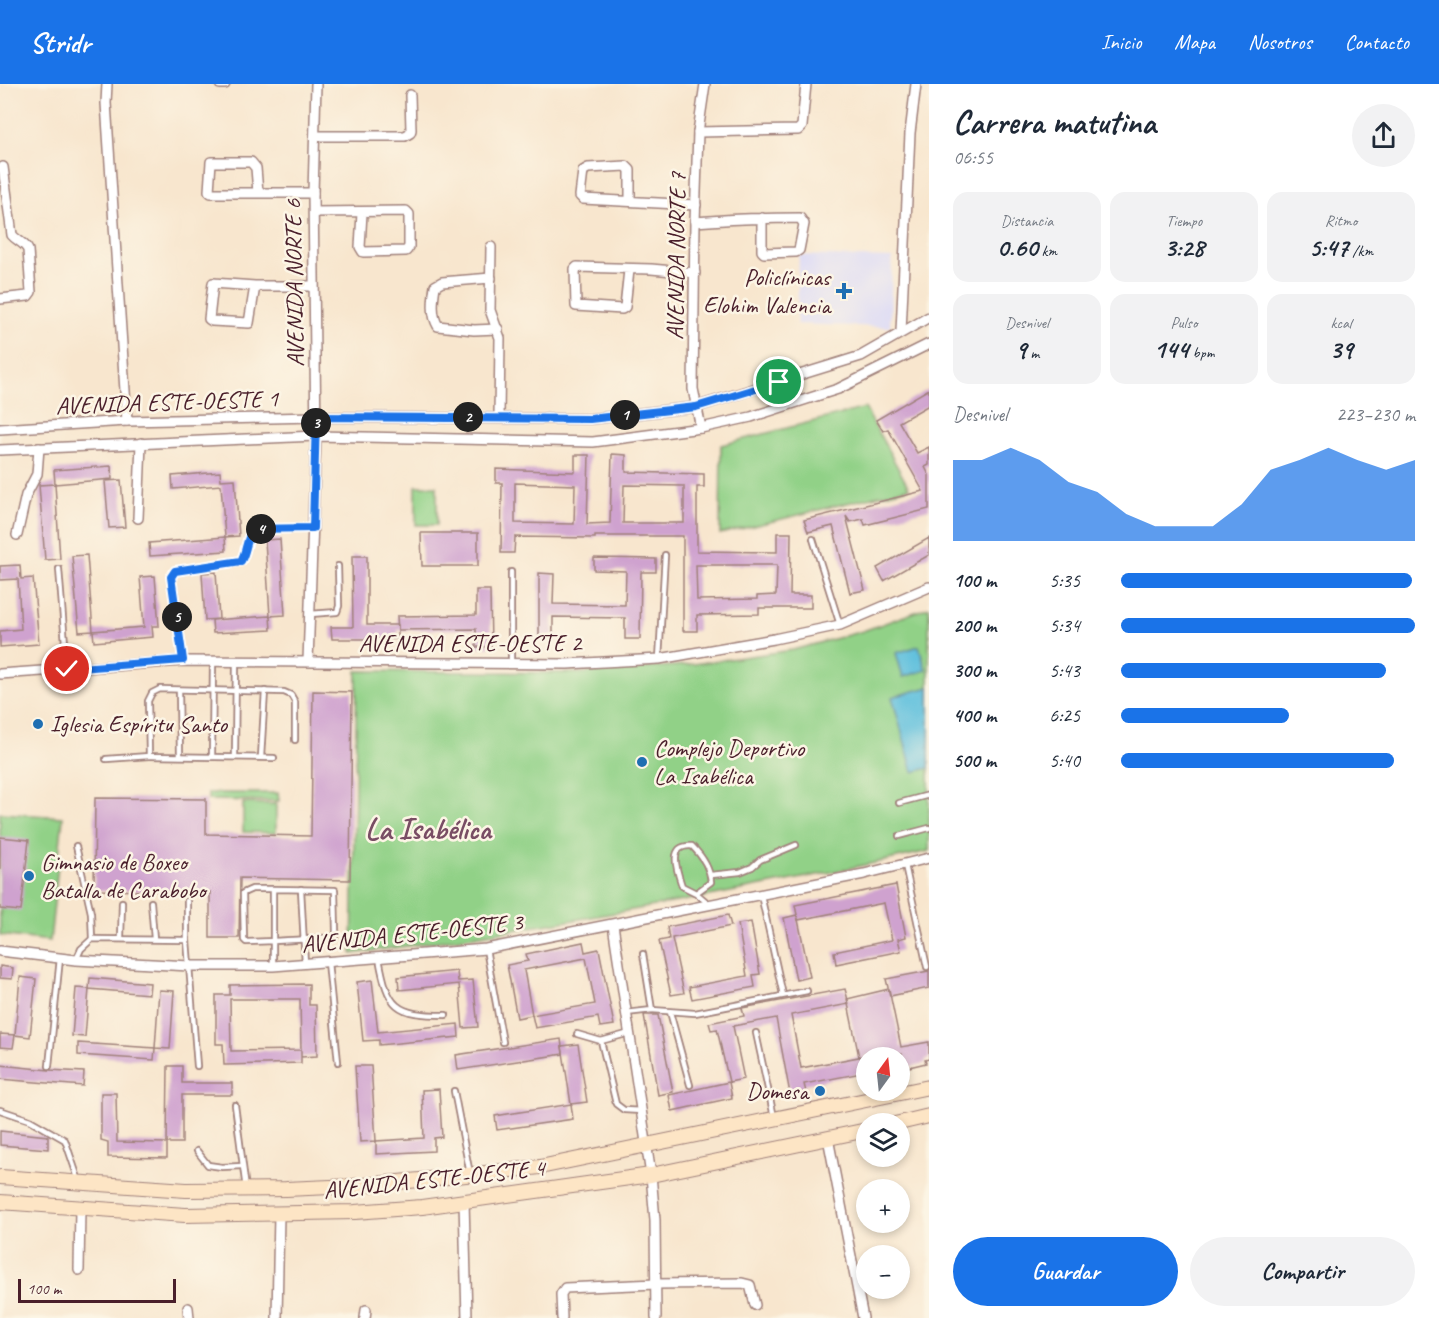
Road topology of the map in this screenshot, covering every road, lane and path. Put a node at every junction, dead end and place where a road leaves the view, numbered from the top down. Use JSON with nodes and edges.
{"nodes":[{"id":1,"x":107,"y":84,"type":"edge"},
{"id":2,"x":316,"y":84,"type":"edge"},
{"id":3,"x":705,"y":84,"type":"edge"},
{"id":4,"x":806,"y":84,"type":"edge"},
{"id":5,"x":916,"y":84,"type":"edge"},
{"id":6,"x":410,"y":95,"type":"dead end"},
{"id":7,"x":698,"y":132,"type":"junction"},
{"id":8,"x":315,"y":136,"type":"junction"},
{"id":9,"x":3,"y":167,"type":"dead end"},
{"id":10,"x":258,"y":193,"type":"junction"},
{"id":11,"x":313,"y":193,"type":"junction"},
{"id":12,"x":630,"y":201,"type":"junction"},
{"id":13,"x":696,"y":205,"type":"junction"},
{"id":14,"x":314,"y":212,"type":"junction"},
{"id":15,"x":362,"y":213,"type":"junction"},
{"id":16,"x":762,"y":218,"type":"junction"},
{"id":17,"x":695,"y":222,"type":"junction"},
{"id":18,"x":491,"y":247,"type":"dead end"},
{"id":19,"x":628,"y":270,"type":"junction"},
{"id":20,"x":695,"y":273,"type":"junction"},
{"id":21,"x":491,"y":278,"type":"junction"},
{"id":22,"x":255,"y":286,"type":"junction"},
{"id":23,"x":313,"y":286,"type":"junction"},
{"id":24,"x":0,"y":299,"type":"edge"},
{"id":25,"x":929,"y":316,"type":"edge"},
{"id":26,"x":498,"y":329,"type":"junction"},
{"id":27,"x":901,"y":332,"type":"junction"},
{"id":28,"x":929,"y":344,"type":"edge"},
{"id":29,"x":696,"y":407,"type":"junction"},
{"id":30,"x":316,"y":417,"type":"junction"},
{"id":31,"x":499,"y":417,"type":"junction"},
{"id":32,"x":127,"y":421,"type":"junction"},
{"id":33,"x":701,"y":428,"type":"junction"},
{"id":34,"x":0,"y":429,"type":"edge"},
{"id":35,"x":316,"y":436,"type":"junction"},
{"id":36,"x":141,"y":443,"type":"junction"},
{"id":37,"x":39,"y":448,"type":"junction"},
{"id":38,"x":0,"y":450,"type":"edge"},
{"id":39,"x":138,"y":518,"type":"dead end"},
{"id":40,"x":313,"y":528,"type":"junction"},
{"id":41,"x":17,"y":535,"type":"dead end"},
{"id":42,"x":813,"y":539,"type":"dead end"},
{"id":43,"x":666,"y":555,"type":"dead end"},
{"id":44,"x":338,"y":566,"type":"dead end"},
{"id":45,"x":59,"y":569,"type":"dead end"},
{"id":46,"x":511,"y":572,"type":"dead end"},
{"id":47,"x":929,"y":587,"type":"edge"},
{"id":48,"x":310,"y":614,"type":"junction"},
{"id":49,"x":840,"y":625,"type":"junction"},
{"id":50,"x":659,"y":659,"type":"junction"},
{"id":51,"x":183,"y":660,"type":"junction"},
{"id":52,"x":213,"y":661,"type":"junction"},
{"id":53,"x":236,"y":661,"type":"junction"},
{"id":54,"x":308,"y":661,"type":"junction"},
{"id":55,"x":511,"y":664,"type":"junction"},
{"id":56,"x":67,"y":669,"type":"junction"},
{"id":57,"x":0,"y":674,"type":"edge"},
{"id":58,"x":179,"y":690,"type":"junction"},
{"id":59,"x":212,"y":691,"type":"junction"},
{"id":60,"x":234,"y":691,"type":"junction"},
{"id":61,"x":265,"y":691,"type":"junction"},
{"id":62,"x":295,"y":740,"type":"dead end"},
{"id":63,"x":149,"y":756,"type":"junction"},
{"id":64,"x":180,"y":756,"type":"junction"},
{"id":65,"x":212,"y":757,"type":"junction"},
{"id":66,"x":235,"y":757,"type":"junction"},
{"id":67,"x":261,"y":757,"type":"junction"},
{"id":68,"x":274,"y":758,"type":"dead end"},
{"id":69,"x":106,"y":759,"type":"dead end"},
{"id":70,"x":929,"y":795,"type":"edge"},
{"id":71,"x":899,"y":803,"type":"dead end"},
{"id":72,"x":929,"y":828,"type":"edge"},
{"id":73,"x":899,"y":836,"type":"dead end"},
{"id":74,"x":796,"y":845,"type":"dead end"},
{"id":75,"x":75,"y":846,"type":"dead end"},
{"id":76,"x":929,"y":858,"type":"edge"},
{"id":77,"x":905,"y":865,"type":"junction"},
{"id":78,"x":711,"y":875,"type":"junction"},
{"id":79,"x":273,"y":889,"type":"junction"},
{"id":80,"x":301,"y":889,"type":"junction"},
{"id":81,"x":696,"y":893,"type":"junction"},
{"id":82,"x":761,"y":895,"type":"junction"},
{"id":83,"x":187,"y":901,"type":"dead end"},
{"id":84,"x":122,"y":902,"type":"dead end"},
{"id":85,"x":151,"y":902,"type":"dead end"},
{"id":86,"x":711,"y":905,"type":"junction"},
{"id":87,"x":612,"y":925,"type":"junction"},
{"id":88,"x":121,"y":938,"type":"junction"},
{"id":89,"x":92,"y":939,"type":"junction"},
{"id":90,"x":154,"y":939,"type":"junction"},
{"id":91,"x":187,"y":940,"type":"junction"},
{"id":92,"x":304,"y":940,"type":"junction"},
{"id":93,"x":272,"y":942,"type":"junction"},
{"id":94,"x":486,"y":949,"type":"junction"},
{"id":95,"x":0,"y":951,"type":"edge"},
{"id":96,"x":643,"y":954,"type":"dead end"},
{"id":97,"x":60,"y":958,"type":"junction"},
{"id":98,"x":379,"y":958,"type":"junction"},
{"id":99,"x":76,"y":960,"type":"junction"},
{"id":100,"x":328,"y":962,"type":"junction"},
{"id":101,"x":304,"y":964,"type":"junction"},
{"id":102,"x":190,"y":966,"type":"junction"},
{"id":103,"x":273,"y":966,"type":"junction"},
{"id":104,"x":927,"y":967,"type":"dead end"},
{"id":105,"x":807,"y":991,"type":"dead end"},
{"id":106,"x":783,"y":995,"type":"junction"},
{"id":107,"x":652,"y":1010,"type":"junction"},
{"id":108,"x":670,"y":1012,"type":"junction"},
{"id":109,"x":626,"y":1013,"type":"junction"},
{"id":110,"x":447,"y":1015,"type":"dead end"},
{"id":111,"x":756,"y":1033,"type":"dead end"},
{"id":112,"x":577,"y":1034,"type":"dead end"},
{"id":113,"x":630,"y":1034,"type":"junction"},
{"id":114,"x":602,"y":1041,"type":"junction"},
{"id":115,"x":503,"y":1042,"type":"dead end"},
{"id":116,"x":339,"y":1062,"type":"dead end"},
{"id":117,"x":49,"y":1066,"type":"dead end"},
{"id":118,"x":197,"y":1066,"type":"dead end"},
{"id":119,"x":690,"y":1085,"type":"dead end"},
{"id":120,"x":929,"y":1087,"type":"edge"},
{"id":121,"x":454,"y":1091,"type":"dead end"},
{"id":122,"x":235,"y":1105,"type":"dead end"},
{"id":123,"x":0,"y":1110,"type":"edge"},
{"id":124,"x":642,"y":1111,"type":"junction"},
{"id":125,"x":929,"y":1116,"type":"edge"},
{"id":126,"x":774,"y":1118,"type":"junction"},
{"id":127,"x":910,"y":1120,"type":"edge"},
{"id":128,"x":856,"y":1132,"type":"edge"},
{"id":129,"x":828,"y":1138,"type":"junction"},
{"id":130,"x":647,"y":1144,"type":"junction"},
{"id":131,"x":197,"y":1151,"type":"dead end"},
{"id":132,"x":242,"y":1166,"type":"junction"},
{"id":133,"x":470,"y":1174,"type":"junction"},
{"id":134,"x":651,"y":1175,"type":"junction"},
{"id":135,"x":0,"y":1177,"type":"edge"},
{"id":136,"x":80,"y":1183,"type":"junction"},
{"id":137,"x":246,"y":1189,"type":"junction"},
{"id":138,"x":464,"y":1201,"type":"junction"},
{"id":139,"x":0,"y":1202,"type":"edge"},
{"id":140,"x":80,"y":1209,"type":"junction"},
{"id":141,"x":279,"y":1214,"type":"junction"},
{"id":142,"x":79,"y":1270,"type":"dead end"},
{"id":143,"x":656,"y":1284,"type":"junction"},
{"id":144,"x":755,"y":1305,"type":"dead end"},
{"id":145,"x":277,"y":1318,"type":"edge"},
{"id":146,"x":467,"y":1318,"type":"edge"},
{"id":147,"x":562,"y":1318,"type":"edge"},
{"id":148,"x":656,"y":1318,"type":"edge"},
{"id":149,"x":863,"y":1318,"type":"edge"}],
"edges":[{"from":1,"to":32,"type":"street"},
{"from":2,"to":8,"type":"street","name":"AVENIDA NORTE 6"},
{"from":3,"to":7,"type":"street","name":"AVENIDA NORTE 7"},
{"from":4,"to":7,"type":"street"},
{"from":5,"to":27,"type":"street"},
{"from":6,"to":8,"type":"street"},
{"from":7,"to":13,"type":"street","name":"AVENIDA NORTE 7"},
{"from":8,"to":11,"type":"street","name":"AVENIDA NORTE 6"},
{"from":9,"to":24,"type":"street"},
{"from":10,"to":10,"type":"street"},
{"from":10,"to":11,"type":"street"},
{"from":11,"to":14,"type":"street","name":"AVENIDA NORTE 6"},
{"from":12,"to":12,"type":"street"},
{"from":12,"to":13,"type":"street"},
{"from":13,"to":17,"type":"street","name":"AVENIDA NORTE 7"},
{"from":14,"to":15,"type":"street"},
{"from":14,"to":23,"type":"street","name":"AVENIDA NORTE 6"},
{"from":15,"to":15,"type":"street"},
{"from":16,"to":16,"type":"street"},
{"from":16,"to":17,"type":"street"},
{"from":17,"to":20,"type":"street","name":"AVENIDA NORTE 7"},
{"from":18,"to":21,"type":"street"},
{"from":19,"to":19,"type":"street"},
{"from":19,"to":20,"type":"street"},
{"from":20,"to":29,"type":"street","name":"AVENIDA NORTE 7"},
{"from":21,"to":26,"type":"street"},
{"from":21,"to":26,"type":"street"},
{"from":22,"to":22,"type":"street"},
{"from":22,"to":23,"type":"street"},
{"from":23,"to":30,"type":"street","name":"AVENIDA NORTE 6"},
{"from":25,"to":27,"type":"street","name":"AVENIDA ESTE-OESTE 1"},
{"from":26,"to":31,"type":"street"},
{"from":27,"to":29,"type":"street","name":"AVENIDA ESTE-OESTE 1"},
{"from":28,"to":33,"type":"street"},
{"from":29,"to":31,"type":"street","name":"AVENIDA ESTE-OESTE 1"},
{"from":29,"to":33,"type":"street","name":"AVENIDA NORTE 7"},
{"from":30,"to":31,"type":"street","name":"AVENIDA ESTE-OESTE 1"},
{"from":30,"to":32,"type":"street","name":"AVENIDA ESTE-OESTE 1"},
{"from":30,"to":35,"type":"street","name":"AVENIDA NORTE 6"},
{"from":32,"to":34,"type":"street","name":"AVENIDA ESTE-OESTE 1"},
{"from":33,"to":35,"type":"street"},
{"from":35,"to":36,"type":"street"},
{"from":35,"to":40,"type":"street","name":"AVENIDA NORTE 6"},
{"from":36,"to":37,"type":"street"},
{"from":36,"to":39,"type":"street"},
{"from":37,"to":38,"type":"street"},
{"from":37,"to":41,"type":"street"},
{"from":40,"to":48,"type":"street","name":"AVENIDA NORTE 6"},
{"from":40,"to":51,"type":"lane"},
{"from":42,"to":49,"type":"lane"},
{"from":43,"to":50,"type":"lane"},
{"from":44,"to":48,"type":"lane"},
{"from":45,"to":56,"type":"lane"},
{"from":46,"to":55,"type":"lane"},
{"from":47,"to":49,"type":"street","name":"AVENIDA ESTE-OESTE 2"},
{"from":48,"to":54,"type":"street","name":"AVENIDA NORTE 6"},
{"from":49,"to":50,"type":"street","name":"AVENIDA ESTE-OESTE 2"},
{"from":50,"to":55,"type":"street","name":"AVENIDA ESTE-OESTE 2"},
{"from":51,"to":52,"type":"street","name":"AVENIDA ESTE-OESTE 2"},
{"from":51,"to":56,"type":"street","name":"AVENIDA ESTE-OESTE 2"},
{"from":52,"to":53,"type":"street","name":"AVENIDA ESTE-OESTE 2"},
{"from":52,"to":59,"type":"lane"},
{"from":53,"to":54,"type":"street","name":"AVENIDA ESTE-OESTE 2"},
{"from":53,"to":60,"type":"lane"},
{"from":54,"to":55,"type":"street","name":"AVENIDA ESTE-OESTE 2"},
{"from":56,"to":57,"type":"street","name":"AVENIDA ESTE-OESTE 2"},
{"from":58,"to":59,"type":"lane"},
{"from":58,"to":63,"type":"lane"},
{"from":58,"to":64,"type":"lane"},
{"from":59,"to":60,"type":"lane"},
{"from":59,"to":65,"type":"lane"},
{"from":60,"to":61,"type":"lane"},
{"from":60,"to":66,"type":"lane"},
{"from":61,"to":62,"type":"lane"},
{"from":61,"to":67,"type":"lane"},
{"from":63,"to":64,"type":"lane"},
{"from":63,"to":69,"type":"lane"},
{"from":64,"to":65,"type":"lane"},
{"from":65,"to":66,"type":"lane"},
{"from":66,"to":67,"type":"lane"},
{"from":67,"to":68,"type":"lane"},
{"from":70,"to":71,"type":"lane"},
{"from":72,"to":73,"type":"lane"},
{"from":74,"to":78,"type":"lane"},
{"from":75,"to":89,"type":"lane"},
{"from":76,"to":77,"type":"street","name":"AVENIDA ESTE-OESTE 3"},
{"from":77,"to":82,"type":"street","name":"AVENIDA ESTE-OESTE 3"},
{"from":77,"to":104,"type":"lane"},
{"from":78,"to":81,"type":"lane"},
{"from":78,"to":81,"type":"lane"},
{"from":79,"to":80,"type":"lane"},
{"from":79,"to":93,"type":"lane"},
{"from":79,"to":93,"type":"lane"},
{"from":80,"to":92,"type":"lane"},
{"from":80,"to":92,"type":"lane"},
{"from":81,"to":86,"type":"lane"},
{"from":82,"to":86,"type":"street","name":"AVENIDA ESTE-OESTE 3"},
{"from":82,"to":106,"type":"lane"},
{"from":83,"to":91,"type":"lane"},
{"from":84,"to":88,"type":"lane"},
{"from":85,"to":90,"type":"lane"},
{"from":86,"to":87,"type":"street","name":"AVENIDA ESTE-OESTE 3"},
{"from":87,"to":94,"type":"street","name":"AVENIDA ESTE-OESTE 3"},
{"from":87,"to":109,"type":"street"},
{"from":88,"to":89,"type":"lane"},
{"from":88,"to":90,"type":"lane"},
{"from":89,"to":99,"type":"lane"},
{"from":90,"to":91,"type":"lane"},
{"from":91,"to":102,"type":"lane"},
{"from":92,"to":93,"type":"lane"},
{"from":92,"to":101,"type":"lane"},
{"from":93,"to":103,"type":"lane"},
{"from":94,"to":98,"type":"street","name":"AVENIDA ESTE-OESTE 3"},
{"from":94,"to":115,"type":"lane"},
{"from":95,"to":97,"type":"street","name":"AVENIDA ESTE-OESTE 3"},
{"from":96,"to":107,"type":"lane"},
{"from":97,"to":99,"type":"street","name":"AVENIDA ESTE-OESTE 3"},
{"from":97,"to":117,"type":"lane"},
{"from":98,"to":100,"type":"street","name":"AVENIDA ESTE-OESTE 3"},
{"from":98,"to":110,"type":"lane"},
{"from":99,"to":102,"type":"street","name":"AVENIDA ESTE-OESTE 3"},
{"from":100,"to":101,"type":"street","name":"AVENIDA ESTE-OESTE 3"},
{"from":100,"to":116,"type":"lane"},
{"from":101,"to":103,"type":"street","name":"AVENIDA ESTE-OESTE 3"},
{"from":102,"to":103,"type":"street","name":"AVENIDA ESTE-OESTE 3"},
{"from":102,"to":118,"type":"lane"},
{"from":105,"to":106,"type":"lane"},
{"from":106,"to":108,"type":"lane"},
{"from":107,"to":108,"type":"lane"},
{"from":107,"to":109,"type":"lane"},
{"from":108,"to":119,"type":"lane"},
{"from":109,"to":113,"type":"street"},
{"from":111,"to":126,"type":"lane"},
{"from":112,"to":114,"type":"lane"},
{"from":113,"to":114,"type":"lane"},
{"from":113,"to":124,"type":"street"},
{"from":114,"to":124,"type":"lane"},
{"from":120,"to":126,"type":"main road"},
{"from":121,"to":133,"type":"lane"},
{"from":122,"to":132,"type":"lane"},
{"from":123,"to":136,"type":"lane"},
{"from":124,"to":130,"type":"street"},
{"from":125,"to":127,"type":"main road"},
{"from":126,"to":130,"type":"main road"},
{"from":128,"to":129,"type":"main road","name":"AVENIDA ESTE-OESTE 4"},
{"from":129,"to":134,"type":"main road","name":"AVENIDA ESTE-OESTE 4"},
{"from":129,"to":149,"type":"street"},
{"from":130,"to":133,"type":"main road"},
{"from":130,"to":134,"type":"street"},
{"from":131,"to":132,"type":"lane"},
{"from":132,"to":137,"type":"lane"},
{"from":133,"to":137,"type":"main road"},
{"from":134,"to":138,"type":"main road","name":"AVENIDA ESTE-OESTE 4"},
{"from":134,"to":143,"type":"street"},
{"from":135,"to":136,"type":"main road"},
{"from":136,"to":137,"type":"main road"},
{"from":138,"to":141,"type":"main road","name":"AVENIDA ESTE-OESTE 4"},
{"from":138,"to":146,"type":"street"},
{"from":139,"to":140,"type":"main road","name":"AVENIDA ESTE-OESTE 4"},
{"from":140,"to":141,"type":"main road","name":"AVENIDA ESTE-OESTE 4"},
{"from":140,"to":142,"type":"street"},
{"from":141,"to":145,"type":"street"},
{"from":143,"to":144,"type":"street"},
{"from":143,"to":147,"type":"street"},
{"from":143,"to":148,"type":"street"}]}
